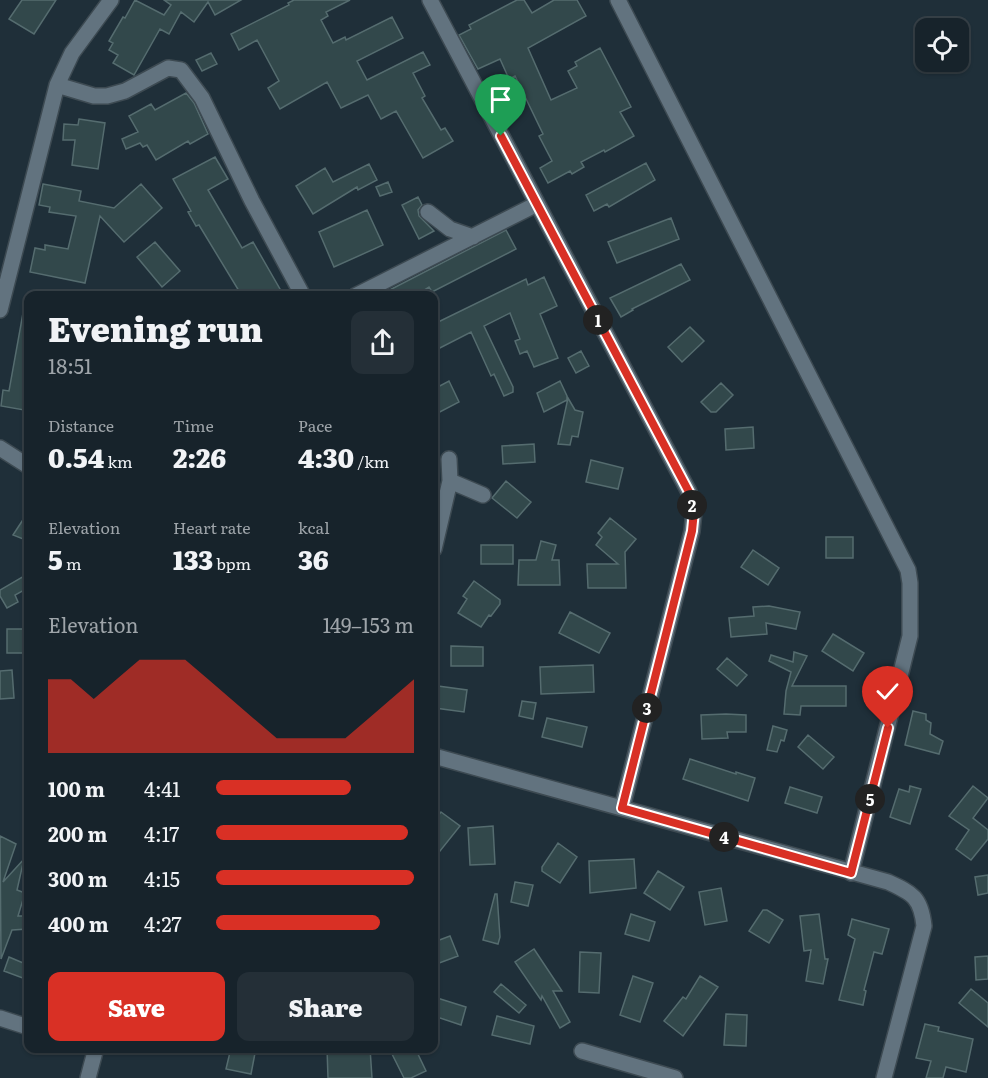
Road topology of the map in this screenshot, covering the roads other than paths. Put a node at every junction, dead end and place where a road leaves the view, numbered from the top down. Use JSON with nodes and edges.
{"nodes":[{"id":1,"x":111,"y":0,"type":"edge"},
{"id":2,"x":430,"y":0,"type":"edge"},
{"id":3,"x":618,"y":0,"type":"edge"},
{"id":4,"x":57,"y":85,"type":"junction"},
{"id":5,"x":537,"y":204,"type":"junction"},
{"id":6,"x":428,"y":212,"type":"dead end"},
{"id":7,"x":473,"y":237,"type":"junction"},
{"id":8,"x":300,"y":291,"type":"edge"},
{"id":9,"x":365,"y":291,"type":"edge"},
{"id":10,"x":0,"y":310,"type":"edge"},
{"id":11,"x":0,"y":448,"type":"edge"},
{"id":12,"x":449,"y":459,"type":"dead end"},
{"id":13,"x":24,"y":463,"type":"edge"},
{"id":14,"x":450,"y":481,"type":"junction"},
{"id":15,"x":483,"y":495,"type":"dead end"},
{"id":16,"x":438,"y":532,"type":"edge"},
{"id":17,"x":438,"y":757,"type":"edge"},
{"id":18,"x":622,"y":808,"type":"junction"},
{"id":19,"x":851,"y":873,"type":"junction"},
{"id":20,"x":0,"y":1018,"type":"edge"},
{"id":21,"x":24,"y":1026,"type":"edge"},
{"id":22,"x":582,"y":1051,"type":"dead end"},
{"id":23,"x":95,"y":1053,"type":"edge"},
{"id":24,"x":88,"y":1078,"type":"edge"},
{"id":25,"x":675,"y":1078,"type":"edge"},
{"id":26,"x":884,"y":1078,"type":"edge"}],
"edges":[{"from":1,"to":4,"type":"street"},
{"from":2,"to":5,"type":"street"},
{"from":3,"to":19,"type":"street"},
{"from":4,"to":8,"type":"street"},
{"from":4,"to":10,"type":"street"},
{"from":5,"to":7,"type":"street"},
{"from":5,"to":18,"type":"street"},
{"from":6,"to":7,"type":"street"},
{"from":7,"to":9,"type":"street"},
{"from":11,"to":13,"type":"street"},
{"from":12,"to":14,"type":"street"},
{"from":14,"to":15,"type":"street"},
{"from":14,"to":16,"type":"street"},
{"from":17,"to":18,"type":"street"},
{"from":18,"to":19,"type":"street"},
{"from":19,"to":26,"type":"street"},
{"from":20,"to":21,"type":"street"},
{"from":22,"to":25,"type":"street"},
{"from":23,"to":24,"type":"street"}]}
